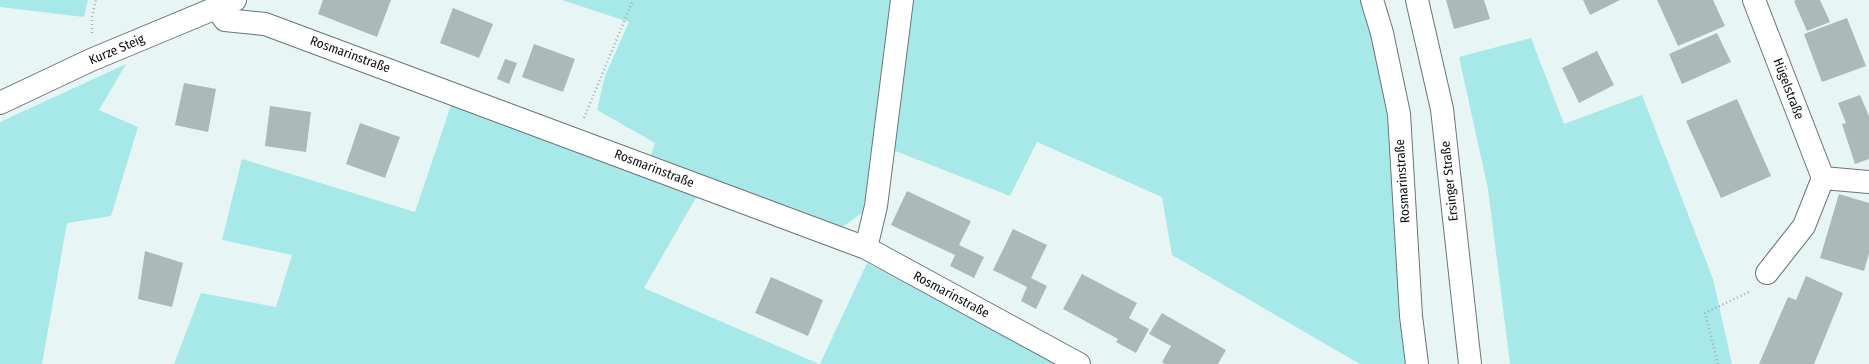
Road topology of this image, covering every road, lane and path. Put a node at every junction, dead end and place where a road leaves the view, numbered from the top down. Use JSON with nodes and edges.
{"nodes":[{"id":1,"x":96,"y":0,"type":"edge"},
{"id":2,"x":633,"y":0,"type":"edge"},
{"id":3,"x":902,"y":0,"type":"edge"},
{"id":4,"x":1372,"y":0,"type":"edge"},
{"id":5,"x":1417,"y":0,"type":"edge"},
{"id":6,"x":1754,"y":0,"type":"edge"},
{"id":7,"x":225,"y":4,"type":"edge"},
{"id":8,"x":91,"y":60,"type":"junction"},
{"id":9,"x":0,"y":103,"type":"edge"},
{"id":10,"x":575,"y":139,"type":"junction"},
{"id":11,"x":1823,"y":178,"type":"junction"},
{"id":12,"x":1869,"y":182,"type":"edge"},
{"id":13,"x":866,"y":248,"type":"junction"},
{"id":14,"x":1767,"y":273,"type":"dead end"},
{"id":15,"x":1750,"y":292,"type":"dead end"},
{"id":16,"x":1079,"y":364,"type":"edge"},
{"id":17,"x":1417,"y":364,"type":"edge"},
{"id":18,"x":1470,"y":364,"type":"edge"},
{"id":19,"x":1718,"y":364,"type":"edge"}],
"edges":[{"from":1,"to":8,"type":"path"},
{"from":2,"to":10,"type":"path"},
{"from":3,"to":13,"type":"street"},
{"from":4,"to":17,"type":"street","name":"Rosmarinstraße"},
{"from":5,"to":18,"type":"street","name":"Ersinger Straße"},
{"from":6,"to":11,"type":"street","name":"Hügelstraße"},
{"from":7,"to":8,"type":"street","name":"Kurze Steig"},
{"from":7,"to":10,"type":"street","name":"Rosmarinstraße"},
{"from":8,"to":9,"type":"street","name":"Kurze Steig"},
{"from":10,"to":13,"type":"street","name":"Rosmarinstraße"},
{"from":11,"to":12,"type":"street"},
{"from":11,"to":14,"type":"street"},
{"from":13,"to":16,"type":"street","name":"Rosmarinstraße"},
{"from":15,"to":19,"type":"path"}]}
